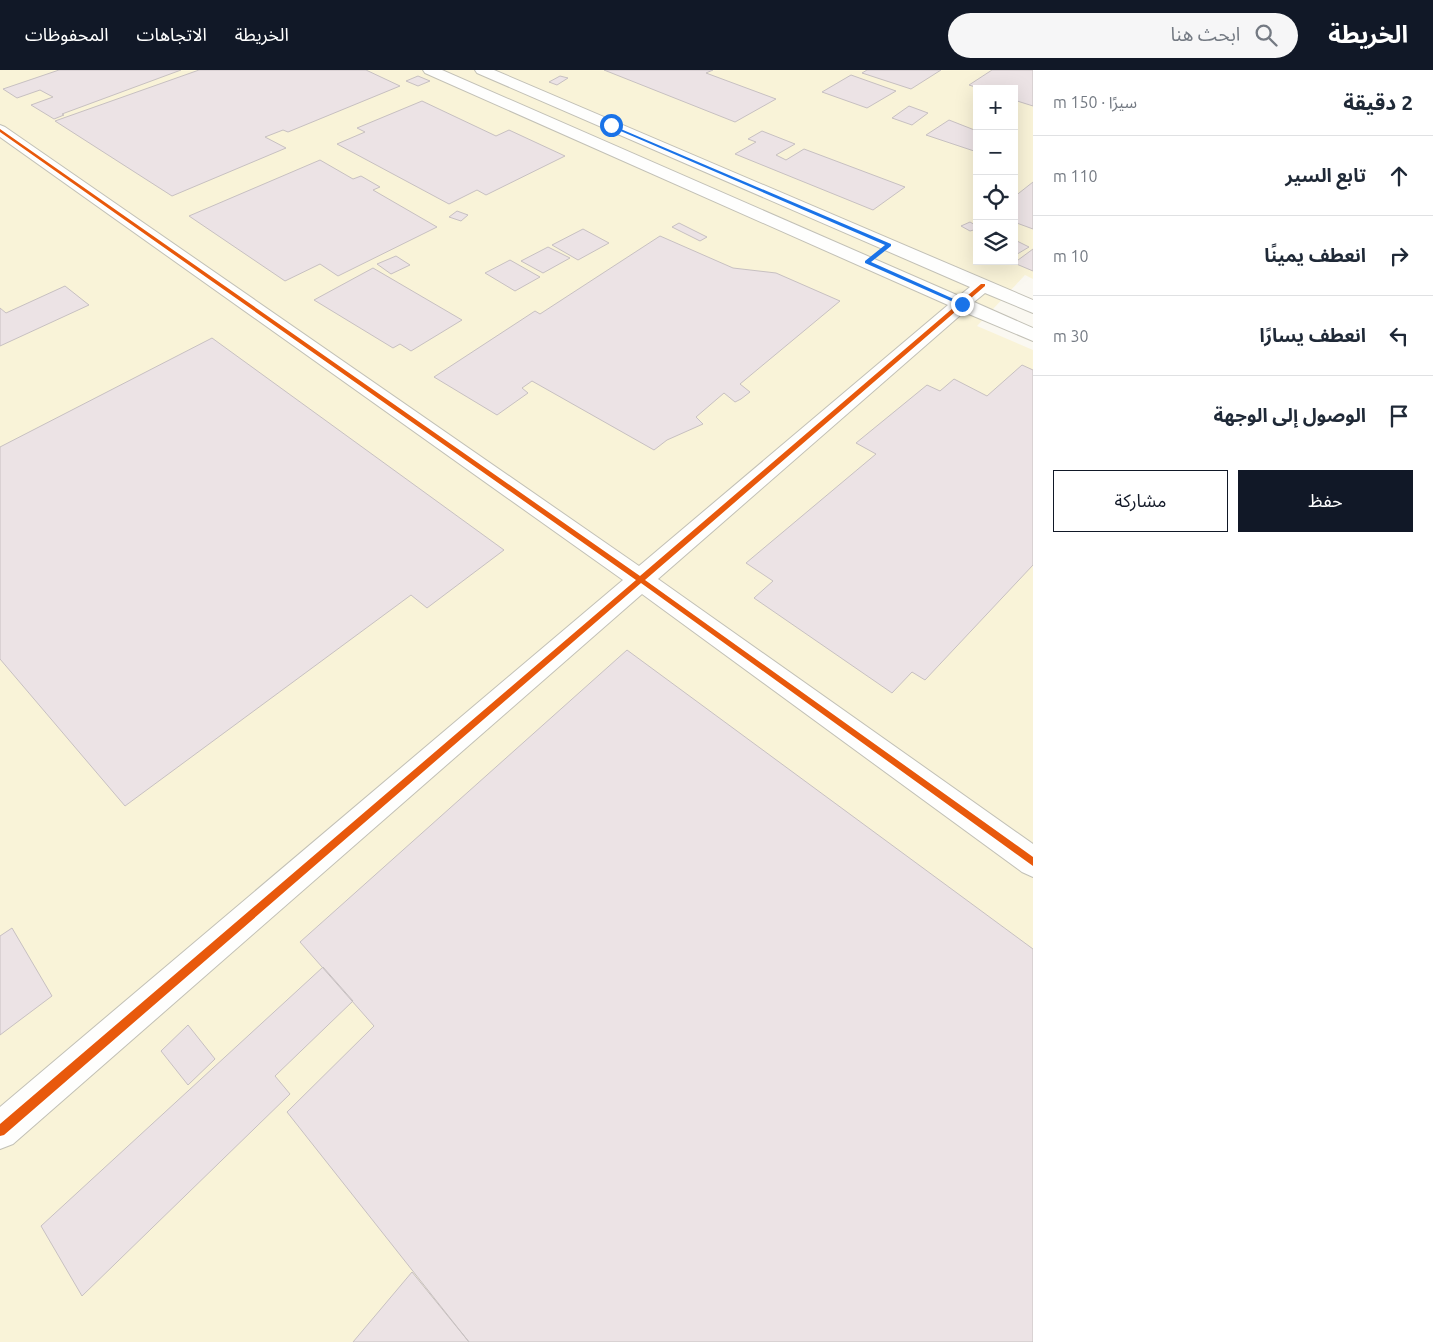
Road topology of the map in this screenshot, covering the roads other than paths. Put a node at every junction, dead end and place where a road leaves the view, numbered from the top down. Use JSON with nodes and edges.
{"nodes":[{"id":1,"x":430,"y":70,"type":"edge"},
{"id":2,"x":488,"y":73,"type":"edge"},
{"id":3,"x":469,"y":87,"type":"junction"},
{"id":4,"x":611,"y":125,"type":"junction"},
{"id":5,"x":0,"y":130,"type":"edge"},
{"id":6,"x":586,"y":139,"type":"junction"},
{"id":7,"x":889,"y":245,"type":"junction"},
{"id":8,"x":867,"y":262,"type":"junction"},
{"id":9,"x":983,"y":285,"type":"junction"},
{"id":10,"x":962,"y":304,"type":"junction"},
{"id":11,"x":1033,"y":307,"type":"edge"},
{"id":12,"x":1033,"y":335,"type":"edge"},
{"id":13,"x":641,"y":580,"type":"junction"},
{"id":14,"x":1033,"y":862,"type":"edge"},
{"id":15,"x":0,"y":1131,"type":"edge"}],
"edges":[{"from":1,"to":3,"type":"street"},
{"from":2,"to":3,"type":"street"},
{"from":2,"to":4,"type":"street"},
{"from":3,"to":6,"type":"street"},
{"from":4,"to":6,"type":"street"},
{"from":4,"to":7,"type":"street"},
{"from":5,"to":13,"type":"street"},
{"from":6,"to":8,"type":"street"},
{"from":7,"to":8,"type":"street"},
{"from":7,"to":9,"type":"street"},
{"from":8,"to":10,"type":"street"},
{"from":9,"to":10,"type":"street"},
{"from":9,"to":11,"type":"street"},
{"from":10,"to":12,"type":"street"},
{"from":10,"to":13,"type":"street"},
{"from":13,"to":14,"type":"street"},
{"from":13,"to":15,"type":"street"}]}
